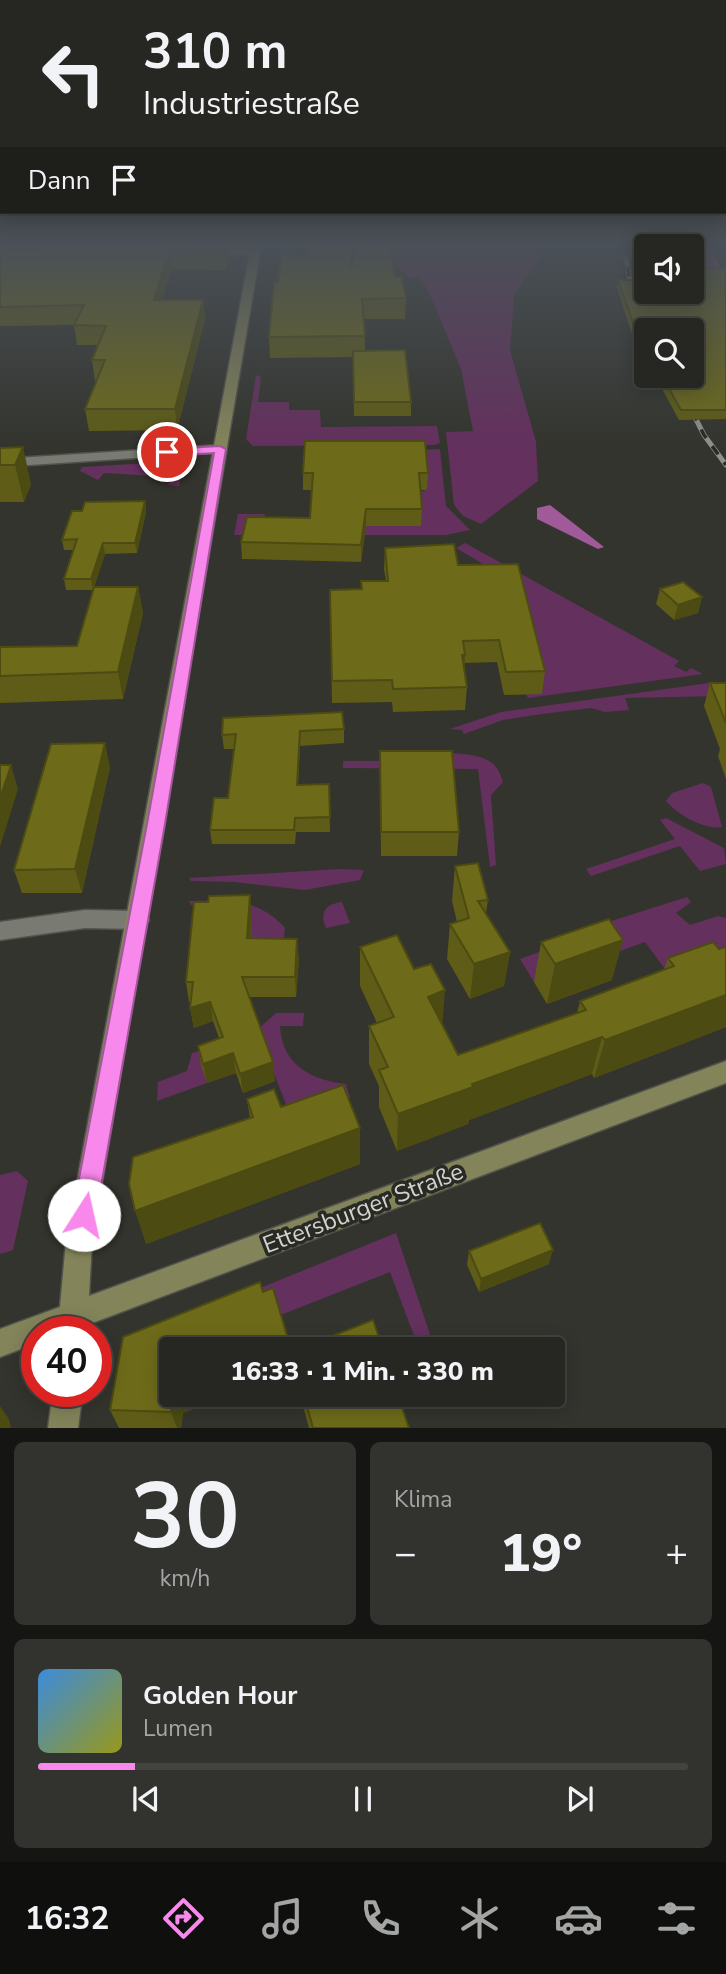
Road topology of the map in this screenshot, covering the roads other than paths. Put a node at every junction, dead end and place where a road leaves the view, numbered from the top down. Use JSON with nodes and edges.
{"nodes":[{"id":1,"x":244,"y":314,"type":"edge"},
{"id":2,"x":220,"y":449,"type":"junction"},
{"id":3,"x":0,"y":463,"type":"edge"},
{"id":4,"x":138,"y":920,"type":"junction"},
{"id":5,"x":0,"y":931,"type":"edge"},
{"id":6,"x":726,"y":1072,"type":"edge"},
{"id":7,"x":74,"y":1316,"type":"edge"},
{"id":8,"x":94,"y":1316,"type":"edge"},
{"id":9,"x":21,"y":1338,"type":"edge"},
{"id":10,"x":0,"y":1343,"type":"edge"},
{"id":11,"x":66,"y":1407,"type":"edge"},
{"id":12,"x":63,"y":1428,"type":"edge"}],
"edges":[{"from":1,"to":2,"type":"street"},
{"from":2,"to":3,"type":"street"},
{"from":2,"to":4,"type":"street"},
{"from":4,"to":5,"type":"street"},
{"from":4,"to":7,"type":"street"},
{"from":6,"to":8,"type":"street","name":"Ettersburger Straße"},
{"from":9,"to":10,"type":"street","name":"Ettersburger Straße"},
{"from":11,"to":12,"type":"street"}]}
